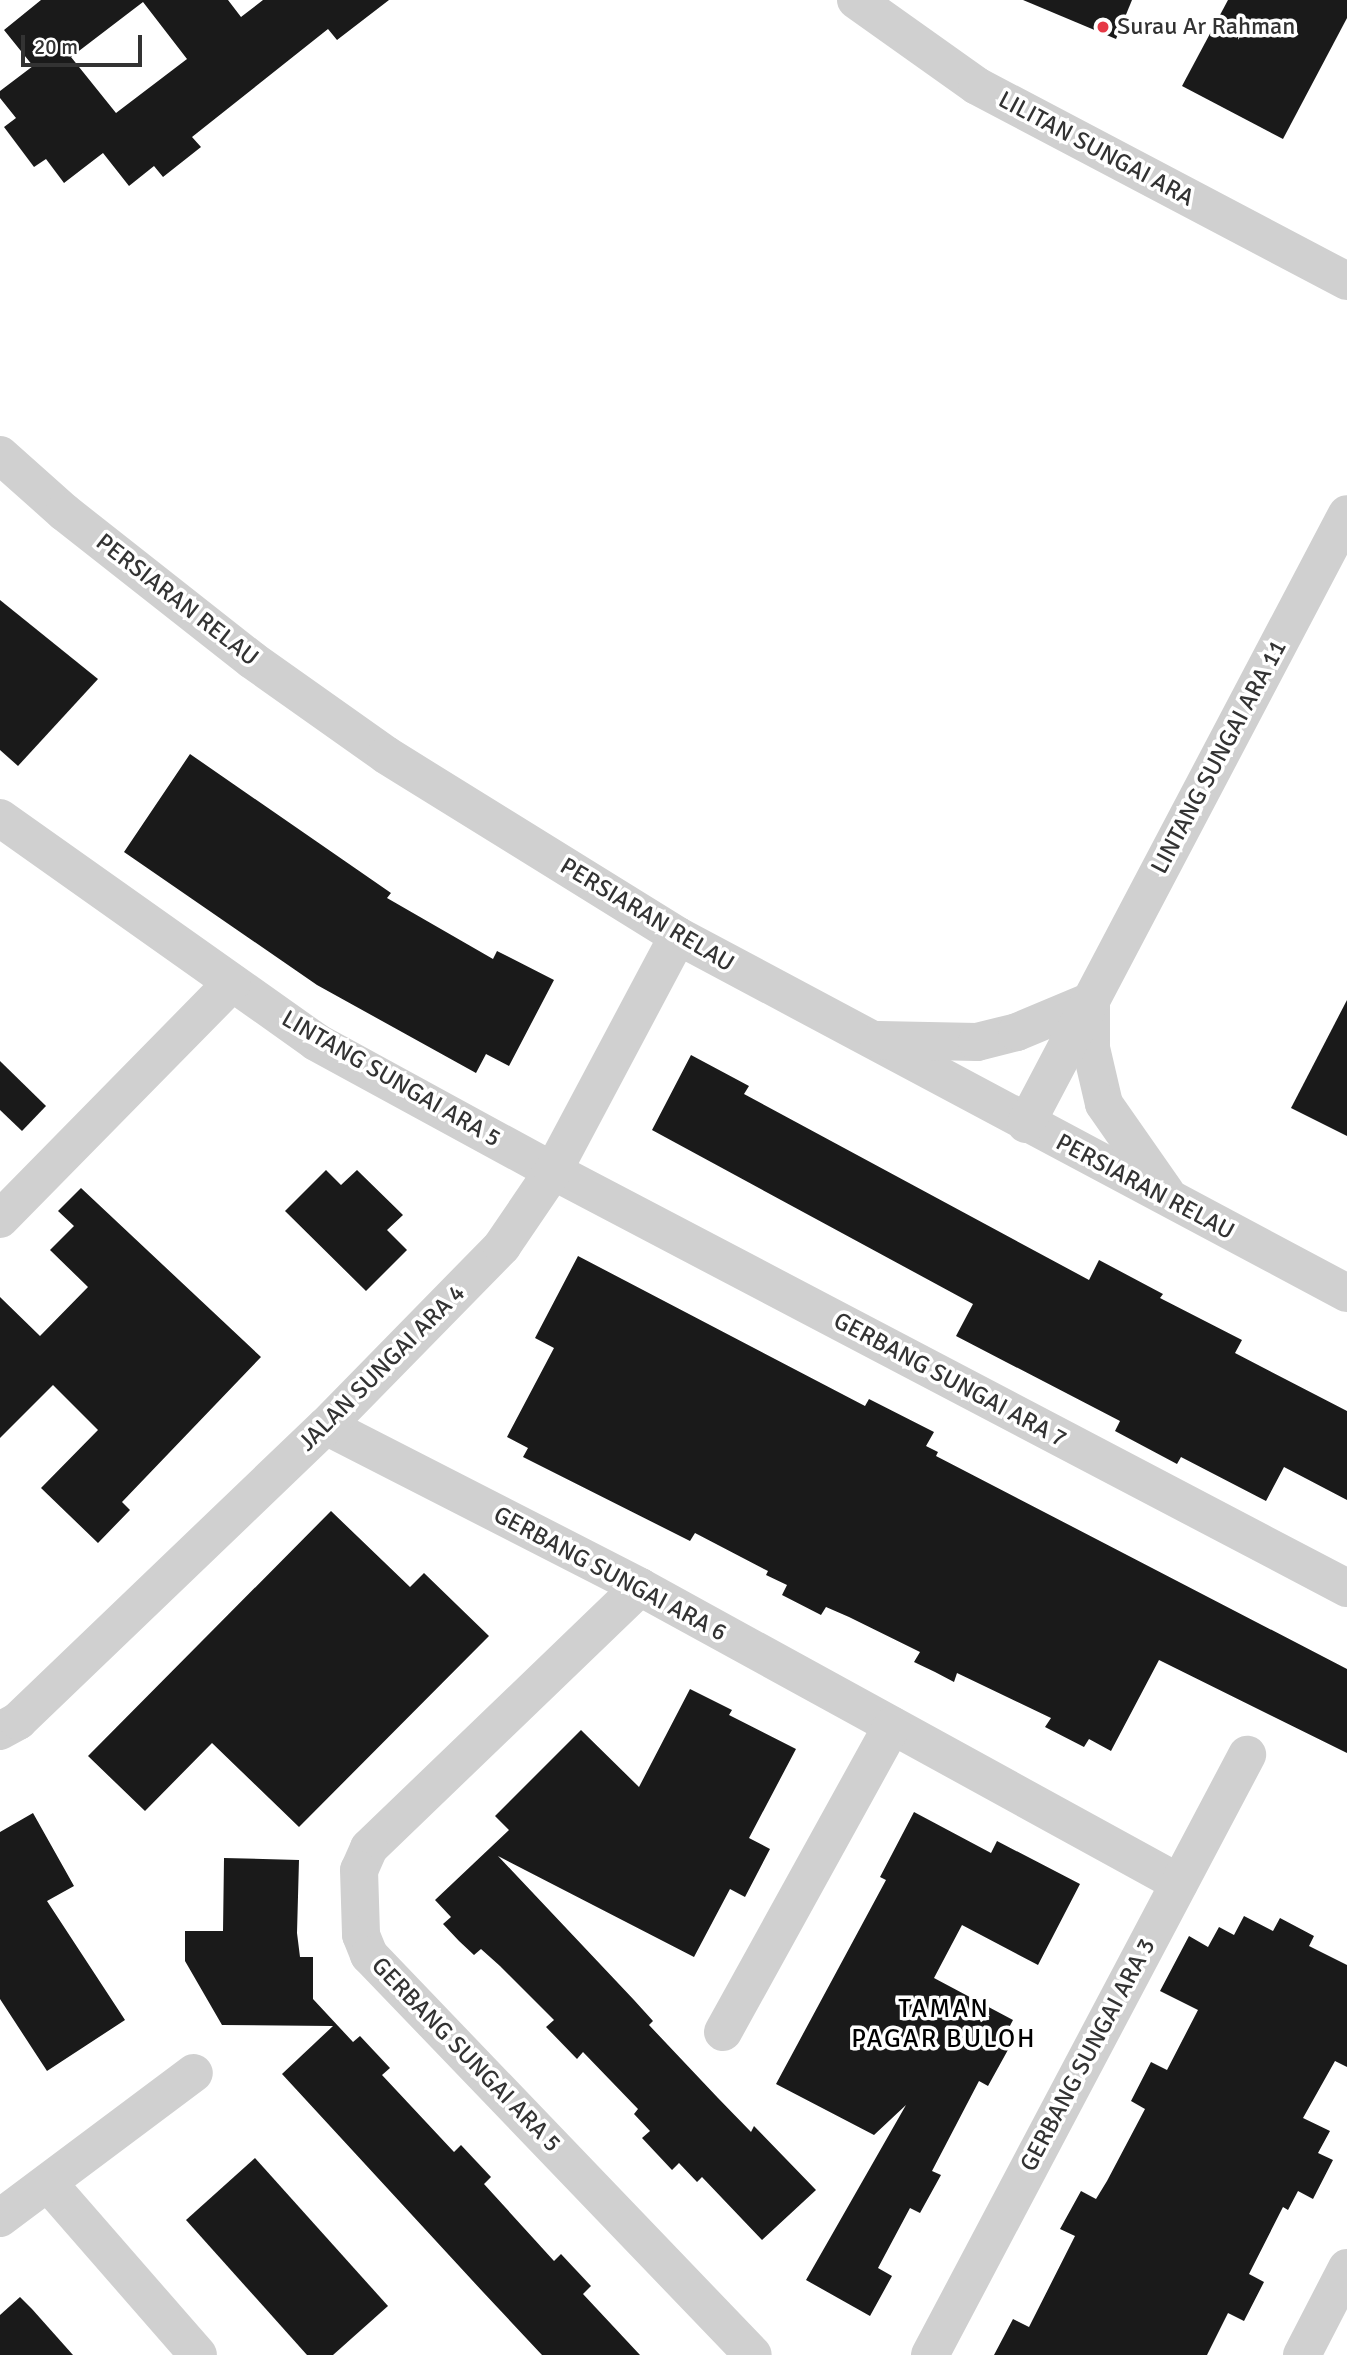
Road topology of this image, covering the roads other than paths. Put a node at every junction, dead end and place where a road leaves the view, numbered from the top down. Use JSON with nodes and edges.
{"nodes":[{"id":1,"x":856,"y":0,"type":"edge"},
{"id":2,"x":1347,"y":281,"type":"edge"},
{"id":3,"x":0,"y":455,"type":"edge"},
{"id":4,"x":1347,"y":514,"type":"edge"},
{"id":5,"x":0,"y":818,"type":"edge"},
{"id":6,"x":678,"y":936,"type":"junction"},
{"id":7,"x":232,"y":983,"type":"junction"},
{"id":8,"x":1091,"y":1001,"type":"junction"},
{"id":9,"x":866,"y":1039,"type":"junction"},
{"id":10,"x":1026,"y":1124,"type":"junction"},
{"id":11,"x":553,"y":1171,"type":"junction"},
{"id":12,"x":1173,"y":1202,"type":"junction"},
{"id":13,"x":0,"y":1219,"type":"edge"},
{"id":14,"x":1347,"y":1293,"type":"edge"},
{"id":15,"x":326,"y":1426,"type":"junction"},
{"id":16,"x":640,"y":1587,"type":"junction"},
{"id":17,"x":1347,"y":1588,"type":"edge"},
{"id":18,"x":892,"y":1726,"type":"junction"},
{"id":19,"x":0,"y":1731,"type":"edge"},
{"id":20,"x":1247,"y":1755,"type":"dead end"},
{"id":21,"x":1179,"y":1883,"type":"junction"},
{"id":22,"x":723,"y":2032,"type":"dead end"},
{"id":23,"x":194,"y":2073,"type":"dead end"},
{"id":24,"x":48,"y":2183,"type":"junction"},
{"id":25,"x":0,"y":2218,"type":"edge"},
{"id":26,"x":1347,"y":2269,"type":"edge"},
{"id":27,"x":198,"y":2355,"type":"edge"},
{"id":28,"x":753,"y":2355,"type":"edge"},
{"id":29,"x":930,"y":2355,"type":"edge"},
{"id":30,"x":1301,"y":2355,"type":"edge"}],
"edges":[{"from":1,"to":2,"type":"street","name":"LILITAN SUNGAI ARA"},
{"from":3,"to":6,"type":"street","name":"PERSIARAN RELAU"},
{"from":4,"to":8,"type":"street","name":"LINTANG SUNGAI ARA 11"},
{"from":5,"to":7,"type":"street","name":"LINTANG SUNGAI ARA 5"},
{"from":6,"to":9,"type":"street","name":"PERSIARAN RELAU"},
{"from":6,"to":11,"type":"street","name":"JALAN SUNGAI ARA 4"},
{"from":7,"to":11,"type":"street","name":"LINTANG SUNGAI ARA 5"},
{"from":7,"to":13,"type":"street"},
{"from":8,"to":9,"type":"street"},
{"from":8,"to":10,"type":"street","name":"LINTANG SUNGAI ARA 11"},
{"from":8,"to":12,"type":"street","name":"LINTANG SUNGAI ARA 11"},
{"from":9,"to":10,"type":"street","name":"PERSIARAN RELAU"},
{"from":10,"to":12,"type":"street","name":"PERSIARAN RELAU"},
{"from":11,"to":15,"type":"street","name":"JALAN SUNGAI ARA 4"},
{"from":11,"to":17,"type":"street","name":"GERBANG SUNGAI ARA 7"},
{"from":12,"to":14,"type":"street","name":"PERSIARAN RELAU"},
{"from":15,"to":16,"type":"street","name":"GERBANG SUNGAI ARA 6"},
{"from":15,"to":19,"type":"street","name":"JALAN SUNGAI ARA 4"},
{"from":16,"to":18,"type":"street","name":"GERBANG SUNGAI ARA 6"},
{"from":16,"to":28,"type":"street","name":"GERBANG SUNGAI ARA 5"},
{"from":18,"to":21,"type":"street","name":"GERBANG SUNGAI ARA 6"},
{"from":18,"to":22,"type":"street"},
{"from":20,"to":21,"type":"street","name":"GERBANG SUNGAI ARA 3"},
{"from":21,"to":29,"type":"street","name":"GERBANG SUNGAI ARA 3"},
{"from":23,"to":24,"type":"street"},
{"from":24,"to":25,"type":"street"},
{"from":24,"to":27,"type":"street"},
{"from":26,"to":30,"type":"street"}]}
